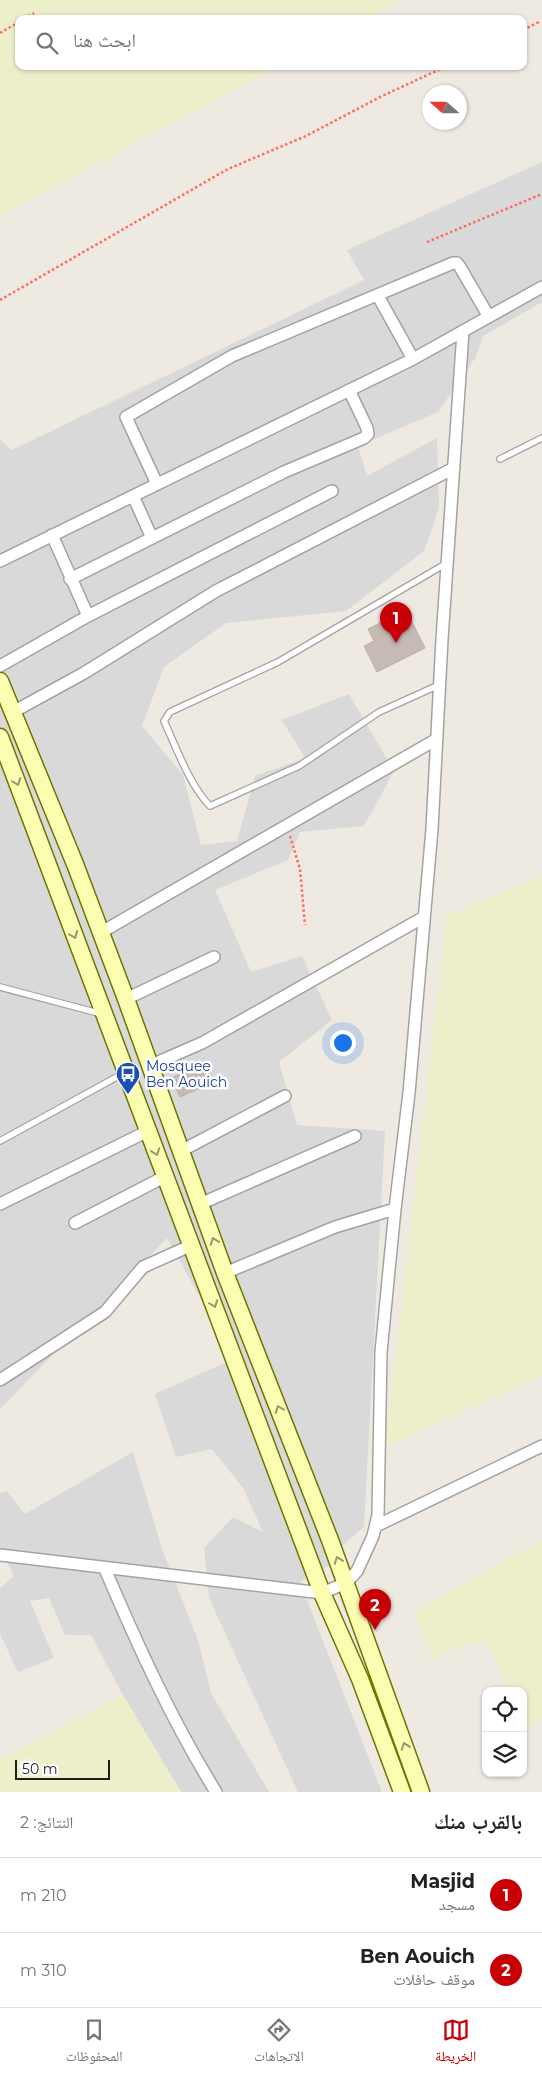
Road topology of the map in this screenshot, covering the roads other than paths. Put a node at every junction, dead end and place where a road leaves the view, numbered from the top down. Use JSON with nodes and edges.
{"nodes":[{"id":1,"x":542,"y":286,"type":"edge"},
{"id":2,"x":378,"y":296,"type":"junction"},
{"id":3,"x":488,"y":317,"type":"junction"},
{"id":4,"x":463,"y":331,"type":"junction"},
{"id":5,"x":413,"y":359,"type":"junction"},
{"id":6,"x":349,"y":390,"type":"junction"},
{"id":7,"x":542,"y":438,"type":"edge"},
{"id":8,"x":500,"y":459,"type":"dead end"},
{"id":9,"x":454,"y":468,"type":"junction"},
{"id":10,"x":157,"y":484,"type":"junction"},
{"id":11,"x":332,"y":491,"type":"dead end"},
{"id":12,"x":133,"y":496,"type":"junction"},
{"id":13,"x":52,"y":535,"type":"junction"},
{"id":14,"x":152,"y":538,"type":"junction"},
{"id":15,"x":0,"y":561,"type":"edge"},
{"id":16,"x":447,"y":563,"type":"junction"},
{"id":17,"x":70,"y":579,"type":"junction"},
{"id":18,"x":88,"y":616,"type":"junction"},
{"id":19,"x":0,"y":666,"type":"edge"},
{"id":20,"x":0,"y":681,"type":"edge"},
{"id":21,"x":441,"y":684,"type":"junction"},
{"id":22,"x":13,"y":712,"type":"junction"},
{"id":23,"x":0,"y":737,"type":"edge"},
{"id":24,"x":438,"y":739,"type":"junction"},
{"id":25,"x":52,"y":808,"type":"junction"},
{"id":26,"x":30,"y":817,"type":"junction"},
{"id":27,"x":424,"y":917,"type":"junction"},
{"id":28,"x":100,"y":933,"type":"junction"},
{"id":29,"x":214,"y":957,"type":"dead end"},
{"id":30,"x":0,"y":987,"type":"edge"},
{"id":31,"x":126,"y":999,"type":"junction"},
{"id":32,"x":104,"y":1014,"type":"junction"},
{"id":33,"x":149,"y":1066,"type":"junction"},
{"id":34,"x":126,"y":1072,"type":"junction"},
{"id":35,"x":284,"y":1096,"type":"dead end"},
{"id":36,"x":148,"y":1131,"type":"junction"},
{"id":37,"x":355,"y":1136,"type":"dead end"},
{"id":38,"x":0,"y":1140,"type":"edge"},
{"id":39,"x":181,"y":1151,"type":"junction"},
{"id":40,"x":164,"y":1177,"type":"junction"},
{"id":41,"x":0,"y":1204,"type":"edge"},
{"id":42,"x":200,"y":1204,"type":"junction"},
{"id":43,"x":395,"y":1209,"type":"junction"},
{"id":44,"x":75,"y":1223,"type":"dead end"},
{"id":45,"x":192,"y":1245,"type":"junction"},
{"id":46,"x":226,"y":1273,"type":"junction"},
{"id":47,"x":0,"y":1380,"type":"edge"},
{"id":48,"x":542,"y":1446,"type":"edge"},
{"id":49,"x":376,"y":1526,"type":"junction"},
{"id":50,"x":0,"y":1555,"type":"edge"},
{"id":51,"x":106,"y":1569,"type":"junction"},
{"id":52,"x":346,"y":1583,"type":"junction"},
{"id":53,"x":322,"y":1592,"type":"junction"},
{"id":54,"x":216,"y":1792,"type":"edge"},
{"id":55,"x":402,"y":1792,"type":"edge"},
{"id":56,"x":421,"y":1792,"type":"edge"}],
"edges":[{"from":1,"to":3,"type":"street"},
{"from":2,"to":3,"type":"street"},
{"from":2,"to":5,"type":"street"},
{"from":2,"to":10,"type":"street"},
{"from":3,"to":4,"type":"street"},
{"from":4,"to":5,"type":"street"},
{"from":4,"to":9,"type":"street"},
{"from":5,"to":6,"type":"street"},
{"from":6,"to":10,"type":"street"},
{"from":6,"to":14,"type":"street"},
{"from":7,"to":8,"type":"lane"},
{"from":9,"to":16,"type":"street"},
{"from":9,"to":22,"type":"street"},
{"from":10,"to":12,"type":"street"},
{"from":11,"to":18,"type":"street"},
{"from":12,"to":13,"type":"street"},
{"from":12,"to":14,"type":"street"},
{"from":13,"to":15,"type":"street"},
{"from":13,"to":17,"type":"street"},
{"from":14,"to":17,"type":"street"},
{"from":16,"to":21,"type":"street"},
{"from":16,"to":21,"type":"lane"},
{"from":17,"to":18,"type":"street"},
{"from":18,"to":19,"type":"street"},
{"from":20,"to":22,"type":"street"},
{"from":21,"to":24,"type":"street"},
{"from":22,"to":25,"type":"street"},
{"from":23,"to":26,"type":"street","one_way":true},
{"from":24,"to":27,"type":"street"},
{"from":24,"to":28,"type":"street"},
{"from":25,"to":26,"type":"street"},
{"from":25,"to":28,"type":"street"},
{"from":26,"to":32,"type":"street","one_way":true},
{"from":27,"to":33,"type":"street"},
{"from":27,"to":43,"type":"street"},
{"from":28,"to":31,"type":"street"},
{"from":29,"to":31,"type":"street"},
{"from":30,"to":32,"type":"lane"},
{"from":31,"to":33,"type":"street"},
{"from":32,"to":34,"type":"street"},
{"from":33,"to":39,"type":"street"},
{"from":34,"to":36,"type":"street"},
{"from":34,"to":38,"type":"lane"},
{"from":35,"to":39,"type":"street"},
{"from":36,"to":40,"type":"street","one_way":true},
{"from":36,"to":41,"type":"street"},
{"from":37,"to":42,"type":"street"},
{"from":39,"to":42,"type":"street"},
{"from":40,"to":44,"type":"street"},
{"from":40,"to":45,"type":"street"},
{"from":46,"to":42,"type":"street","one_way":true},
{"from":43,"to":46,"type":"street"},
{"from":43,"to":49,"type":"street"},
{"from":45,"to":47,"type":"street"},
{"from":45,"to":53,"type":"street","one_way":true},
{"from":52,"to":46,"type":"street","one_way":true},
{"from":48,"to":49,"type":"street"},
{"from":49,"to":52,"type":"street"},
{"from":50,"to":51,"type":"street"},
{"from":51,"to":53,"type":"street"},
{"from":51,"to":54,"type":"street"},
{"from":52,"to":53,"type":"street"},
{"from":56,"to":52,"type":"street","one_way":true},
{"from":53,"to":55,"type":"street"}]}
